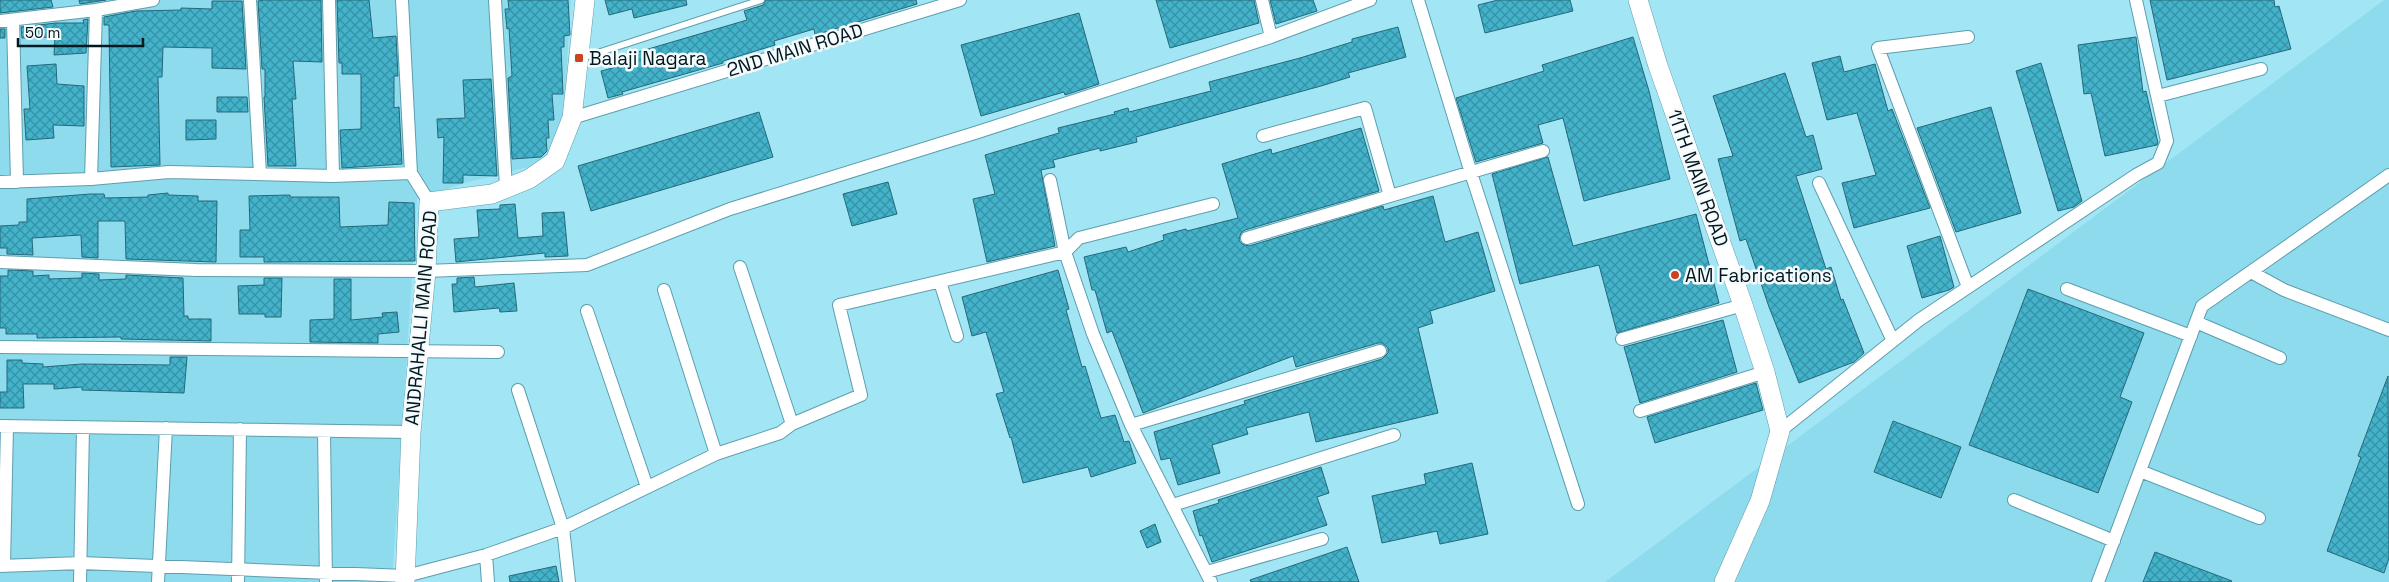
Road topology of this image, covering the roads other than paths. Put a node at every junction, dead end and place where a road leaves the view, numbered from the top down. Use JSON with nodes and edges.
{"nodes":[{"id":1,"x":153,"y":0,"type":"edge"},
{"id":2,"x":250,"y":0,"type":"edge"},
{"id":3,"x":328,"y":0,"type":"edge"},
{"id":4,"x":402,"y":0,"type":"edge"},
{"id":5,"x":495,"y":0,"type":"edge"},
{"id":6,"x":585,"y":0,"type":"edge"},
{"id":7,"x":761,"y":0,"type":"edge"},
{"id":8,"x":960,"y":0,"type":"edge"},
{"id":9,"x":1262,"y":0,"type":"edge"},
{"id":10,"x":1370,"y":0,"type":"edge"},
{"id":11,"x":1418,"y":0,"type":"edge"},
{"id":12,"x":1638,"y":0,"type":"edge"},
{"id":13,"x":2136,"y":0,"type":"edge"},
{"id":14,"x":96,"y":10,"type":"junction"},
{"id":15,"x":6,"y":20,"type":"edge"},
{"id":16,"x":1272,"y":37,"type":"junction"},
{"id":17,"x":1968,"y":38,"type":"dead end"},
{"id":18,"x":579,"y":58,"type":"junction"},
{"id":19,"x":2261,"y":69,"type":"dead end"},
{"id":20,"x":2158,"y":96,"type":"junction"},
{"id":21,"x":572,"y":118,"type":"junction"},
{"id":22,"x":1263,"y":136,"type":"dead end"},
{"id":23,"x":1543,"y":151,"type":"dead end"},
{"id":24,"x":411,"y":173,"type":"junction"},
{"id":25,"x":1471,"y":173,"type":"junction"},
{"id":26,"x":260,"y":174,"type":"junction"},
{"id":27,"x":2389,"y":175,"type":"edge"},
{"id":28,"x":333,"y":176,"type":"junction"},
{"id":29,"x":92,"y":179,"type":"junction"},
{"id":30,"x":1050,"y":180,"type":"dead end"},
{"id":31,"x":0,"y":182,"type":"edge"},
{"id":32,"x":18,"y":182,"type":"junction"},
{"id":33,"x":1819,"y":183,"type":"dead end"},
{"id":34,"x":506,"y":188,"type":"junction"},
{"id":35,"x":1390,"y":196,"type":"junction"},
{"id":36,"x":429,"y":202,"type":"junction"},
{"id":37,"x":1212,"y":204,"type":"dead end"},
{"id":38,"x":1247,"y":238,"type":"dead end"},
{"id":39,"x":1065,"y":252,"type":"junction"},
{"id":40,"x":0,"y":262,"type":"edge"},
{"id":41,"x":740,"y":267,"type":"dead end"},
{"id":42,"x":426,"y":271,"type":"junction"},
{"id":43,"x":2251,"y":272,"type":"junction"},
{"id":44,"x":940,"y":282,"type":"junction"},
{"id":45,"x":1968,"y":287,"type":"junction"},
{"id":46,"x":664,"y":290,"type":"dead end"},
{"id":47,"x":2066,"y":290,"type":"dead end"},
{"id":48,"x":1743,"y":305,"type":"junction"},
{"id":49,"x":587,"y":311,"type":"dead end"},
{"id":50,"x":2196,"y":322,"type":"junction"},
{"id":51,"x":2389,"y":330,"type":"edge"},
{"id":52,"x":957,"y":336,"type":"dead end"},
{"id":53,"x":2191,"y":336,"type":"junction"},
{"id":54,"x":1622,"y":339,"type":"dead end"},
{"id":55,"x":1893,"y":340,"type":"junction"},
{"id":56,"x":0,"y":347,"type":"edge"},
{"id":57,"x":1380,"y":351,"type":"dead end"},
{"id":58,"x":417,"y":352,"type":"junction"},
{"id":59,"x":498,"y":352,"type":"dead end"},
{"id":60,"x":2280,"y":358,"type":"dead end"},
{"id":61,"x":1765,"y":372,"type":"junction"},
{"id":62,"x":518,"y":390,"type":"dead end"},
{"id":63,"x":1640,"y":411,"type":"dead end"},
{"id":64,"x":792,"y":424,"type":"junction"},
{"id":65,"x":1131,"y":425,"type":"junction"},
{"id":66,"x":4,"y":426,"type":"edge"},
{"id":67,"x":83,"y":428,"type":"junction"},
{"id":68,"x":166,"y":428,"type":"junction"},
{"id":69,"x":240,"y":429,"type":"junction"},
{"id":70,"x":1780,"y":431,"type":"junction"},
{"id":71,"x":324,"y":432,"type":"junction"},
{"id":72,"x":411,"y":432,"type":"junction"},
{"id":73,"x":1394,"y":435,"type":"dead end"},
{"id":74,"x":716,"y":454,"type":"junction"},
{"id":75,"x":2140,"y":471,"type":"junction"},
{"id":76,"x":647,"y":487,"type":"junction"},
{"id":77,"x":2014,"y":500,"type":"dead end"},
{"id":78,"x":1578,"y":504,"type":"dead end"},
{"id":79,"x":1173,"y":505,"type":"junction"},
{"id":80,"x":2259,"y":518,"type":"dead end"},
{"id":81,"x":563,"y":528,"type":"junction"},
{"id":82,"x":1322,"y":539,"type":"dead end"},
{"id":83,"x":2114,"y":541,"type":"junction"},
{"id":84,"x":486,"y":555,"type":"junction"},
{"id":85,"x":81,"y":563,"type":"junction"},
{"id":86,"x":2,"y":566,"type":"edge"},
{"id":87,"x":159,"y":566,"type":"junction"},
{"id":88,"x":238,"y":576,"type":"edge"},
{"id":89,"x":325,"y":577,"type":"edge"},
{"id":90,"x":1209,"y":577,"type":"edge"},
{"id":91,"x":406,"y":579,"type":"edge"},
{"id":92,"x":80,"y":582,"type":"edge"},
{"id":93,"x":158,"y":582,"type":"edge"},
{"id":94,"x":488,"y":582,"type":"edge"},
{"id":95,"x":568,"y":582,"type":"edge"},
{"id":96,"x":1724,"y":582,"type":"edge"},
{"id":97,"x":2098,"y":582,"type":"edge"}],
"edges":[{"from":1,"to":14,"type":"street"},
{"from":2,"to":26,"type":"street"},
{"from":3,"to":28,"type":"street"},
{"from":4,"to":24,"type":"street"},
{"from":5,"to":34,"type":"street"},
{"from":6,"to":18,"type":"street","name":"ANDRAHALLI MAIN ROAD"},
{"from":7,"to":18,"type":"lane"},
{"from":8,"to":21,"type":"street","name":"2ND MAIN ROAD"},
{"from":9,"to":16,"type":"street"},
{"from":10,"to":16,"type":"street"},
{"from":11,"to":25,"type":"street"},
{"from":12,"to":48,"type":"street","name":"11TH MAIN ROAD"},
{"from":13,"to":20,"type":"street"},
{"from":14,"to":15,"type":"street"},
{"from":14,"to":29,"type":"street"},
{"from":15,"to":32,"type":"street"},
{"from":16,"to":42,"type":"street"},
{"from":17,"to":45,"type":"street"},
{"from":18,"to":21,"type":"street","name":"ANDRAHALLI MAIN ROAD"},
{"from":19,"to":20,"type":"street"},
{"from":20,"to":45,"type":"street"},
{"from":21,"to":34,"type":"street","name":"ANDRAHALLI MAIN ROAD"},
{"from":22,"to":35,"type":"street"},
{"from":23,"to":25,"type":"street"},
{"from":24,"to":28,"type":"street"},
{"from":24,"to":36,"type":"street"},
{"from":25,"to":35,"type":"street"},
{"from":25,"to":78,"type":"street"},
{"from":26,"to":28,"type":"street"},
{"from":26,"to":29,"type":"street"},
{"from":27,"to":43,"type":"street"},
{"from":29,"to":32,"type":"street"},
{"from":30,"to":39,"type":"street"},
{"from":31,"to":32,"type":"street"},
{"from":33,"to":55,"type":"street"},
{"from":34,"to":36,"type":"street","name":"ANDRAHALLI MAIN ROAD"},
{"from":35,"to":38,"type":"street"},
{"from":36,"to":42,"type":"street","name":"ANDRAHALLI MAIN ROAD"},
{"from":37,"to":39,"type":"street"},
{"from":39,"to":44,"type":"street"},
{"from":39,"to":65,"type":"street"},
{"from":40,"to":42,"type":"street"},
{"from":41,"to":64,"type":"street"},
{"from":42,"to":58,"type":"street","name":"ANDRAHALLI MAIN ROAD"},
{"from":43,"to":50,"type":"street"},
{"from":43,"to":51,"type":"street"},
{"from":44,"to":52,"type":"street"},
{"from":44,"to":64,"type":"street"},
{"from":45,"to":55,"type":"street"},
{"from":46,"to":74,"type":"street"},
{"from":47,"to":53,"type":"street"},
{"from":48,"to":54,"type":"street"},
{"from":48,"to":61,"type":"street","name":"11TH MAIN ROAD"},
{"from":49,"to":76,"type":"street"},
{"from":50,"to":53,"type":"street"},
{"from":50,"to":60,"type":"street"},
{"from":53,"to":75,"type":"street"},
{"from":55,"to":70,"type":"street"},
{"from":56,"to":58,"type":"street"},
{"from":57,"to":65,"type":"street"},
{"from":58,"to":59,"type":"street"},
{"from":58,"to":72,"type":"street","name":"ANDRAHALLI MAIN ROAD"},
{"from":61,"to":63,"type":"street"},
{"from":61,"to":70,"type":"street","name":"11TH MAIN ROAD"},
{"from":62,"to":81,"type":"street"},
{"from":64,"to":74,"type":"street"},
{"from":65,"to":79,"type":"street"},
{"from":66,"to":67,"type":"street"},
{"from":66,"to":86,"type":"street"},
{"from":67,"to":68,"type":"street"},
{"from":67,"to":85,"type":"street"},
{"from":68,"to":69,"type":"street"},
{"from":68,"to":87,"type":"street"},
{"from":69,"to":71,"type":"street"},
{"from":69,"to":88,"type":"street"},
{"from":70,"to":96,"type":"street"},
{"from":71,"to":72,"type":"street"},
{"from":71,"to":89,"type":"street"},
{"from":72,"to":91,"type":"street","name":"ANDRAHALLI MAIN ROAD"},
{"from":73,"to":79,"type":"street"},
{"from":74,"to":76,"type":"street"},
{"from":75,"to":80,"type":"street"},
{"from":75,"to":83,"type":"street"},
{"from":76,"to":81,"type":"street"},
{"from":77,"to":83,"type":"street"},
{"from":79,"to":90,"type":"street"},
{"from":81,"to":84,"type":"street"},
{"from":81,"to":95,"type":"street"},
{"from":82,"to":90,"type":"street"},
{"from":83,"to":97,"type":"street"},
{"from":84,"to":91,"type":"street"},
{"from":84,"to":94,"type":"street"},
{"from":85,"to":86,"type":"street"},
{"from":85,"to":87,"type":"street"},
{"from":85,"to":92,"type":"street"},
{"from":87,"to":88,"type":"street"},
{"from":87,"to":93,"type":"street"},
{"from":88,"to":89,"type":"street"},
{"from":89,"to":91,"type":"street"}]}
